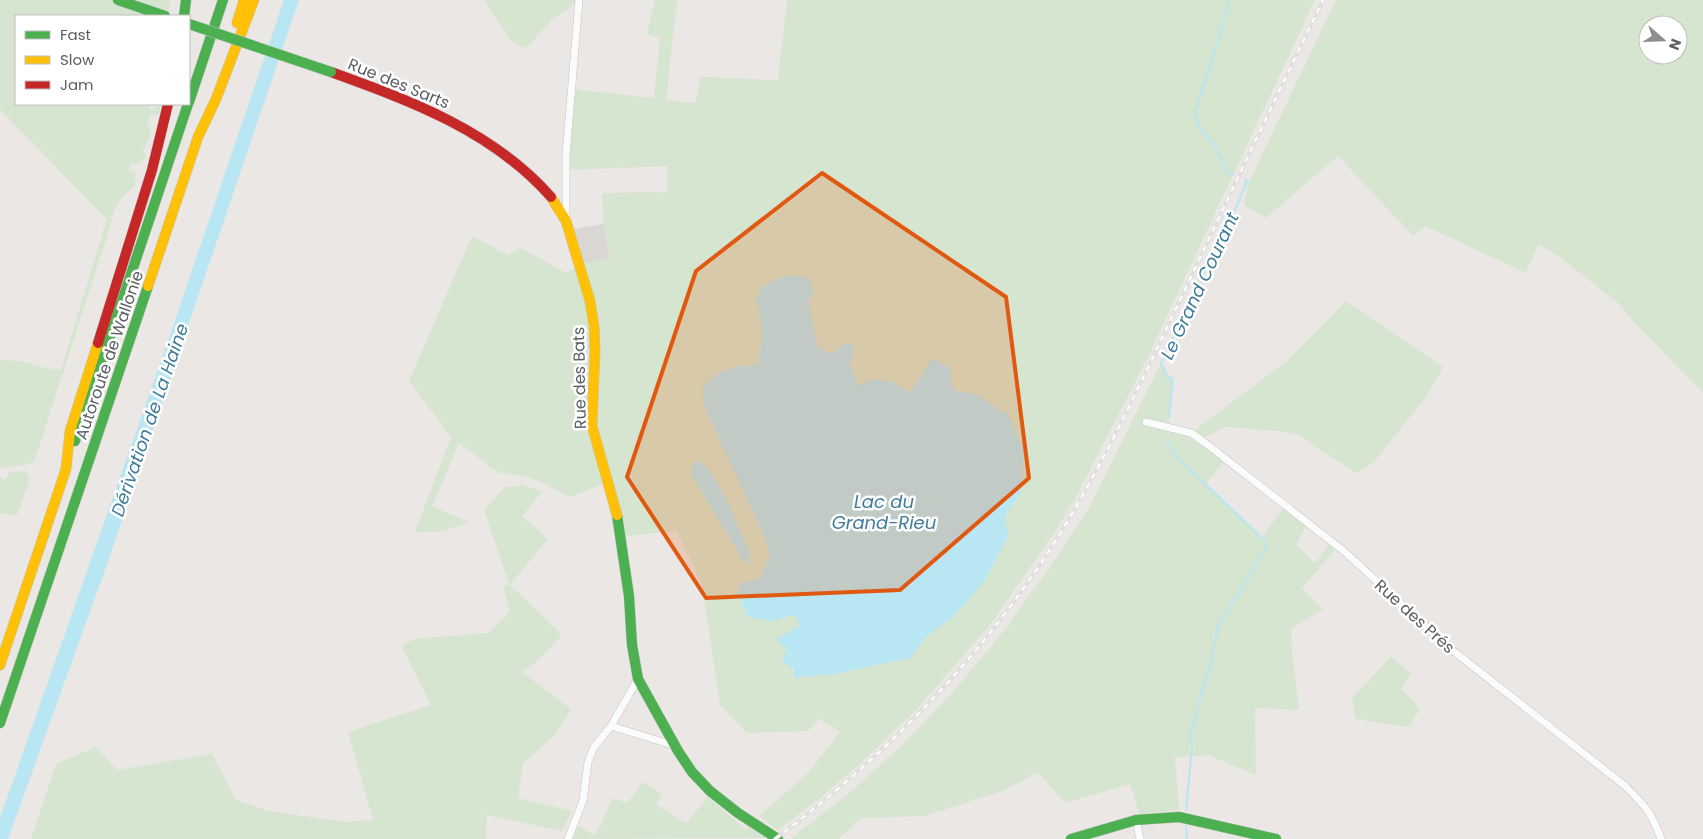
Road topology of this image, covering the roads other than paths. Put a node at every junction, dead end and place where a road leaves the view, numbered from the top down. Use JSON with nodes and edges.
{"nodes":[{"id":1,"x":118,"y":0,"type":"edge"},
{"id":2,"x":186,"y":0,"type":"edge"},
{"id":3,"x":223,"y":0,"type":"edge"},
{"id":4,"x":244,"y":0,"type":"edge"},
{"id":5,"x":254,"y":0,"type":"edge"},
{"id":6,"x":578,"y":0,"type":"edge"},
{"id":7,"x":162,"y":15,"type":"edge"},
{"id":8,"x":184,"y":15,"type":"edge"},
{"id":9,"x":190,"y":24,"type":"edge"},
{"id":10,"x":190,"y":97,"type":"edge"},
{"id":11,"x":168,"y":105,"type":"edge"},
{"id":12,"x":187,"y":105,"type":"edge"},
{"id":13,"x":198,"y":137,"type":"junction"},
{"id":14,"x":566,"y":221,"type":"junction"},
{"id":15,"x":1146,"y":422,"type":"dead end"},
{"id":16,"x":66,"y":469,"type":"junction"},
{"id":17,"x":0,"y":665,"type":"edge"},
{"id":18,"x":638,"y":679,"type":"junction"},
{"id":19,"x":0,"y":724,"type":"edge"},
{"id":20,"x":611,"y":726,"type":"junction"},
{"id":21,"x":676,"y":746,"type":"junction"},
{"id":22,"x":1136,"y":820,"type":"junction"},
{"id":23,"x":774,"y":836,"type":"edge"},
{"id":24,"x":568,"y":839,"type":"edge"},
{"id":25,"x":1071,"y":839,"type":"edge"},
{"id":26,"x":1140,"y":839,"type":"edge"},
{"id":27,"x":1276,"y":839,"type":"edge"},
{"id":28,"x":1661,"y":839,"type":"edge"}],
"edges":[{"from":1,"to":7,"type":"main road"},
{"from":2,"to":8,"type":"main road"},
{"from":3,"to":10,"type":"main road"},
{"from":4,"to":13,"type":"main road"},
{"from":5,"to":13,"type":"main road","name":"Autoroute de Wallonie"},
{"from":6,"to":14,"type":"street","name":"Rue des Bats"},
{"from":9,"to":14,"type":"main road","name":"Rue des Sarts","bridge":true},
{"from":11,"to":16,"type":"main road","name":"Autoroute de Wallonie"},
{"from":12,"to":16,"type":"main road"},
{"from":13,"to":19,"type":"main road","name":"Autoroute de Wallonie"},
{"from":14,"to":18,"type":"main road","name":"Rue des Bats"},
{"from":15,"to":28,"type":"street","name":"Rue des Prés"},
{"from":16,"to":17,"type":"main road","name":"Autoroute de Wallonie"},
{"from":18,"to":20,"type":"street"},
{"from":18,"to":21,"type":"main road","name":"Rue des Bats"},
{"from":20,"to":21,"type":"street"},
{"from":20,"to":24,"type":"street"},
{"from":21,"to":23,"type":"main road","name":"Rue des Bats"},
{"from":22,"to":25,"type":"main road"},
{"from":22,"to":26,"type":"street"},
{"from":22,"to":27,"type":"main road"}]}
